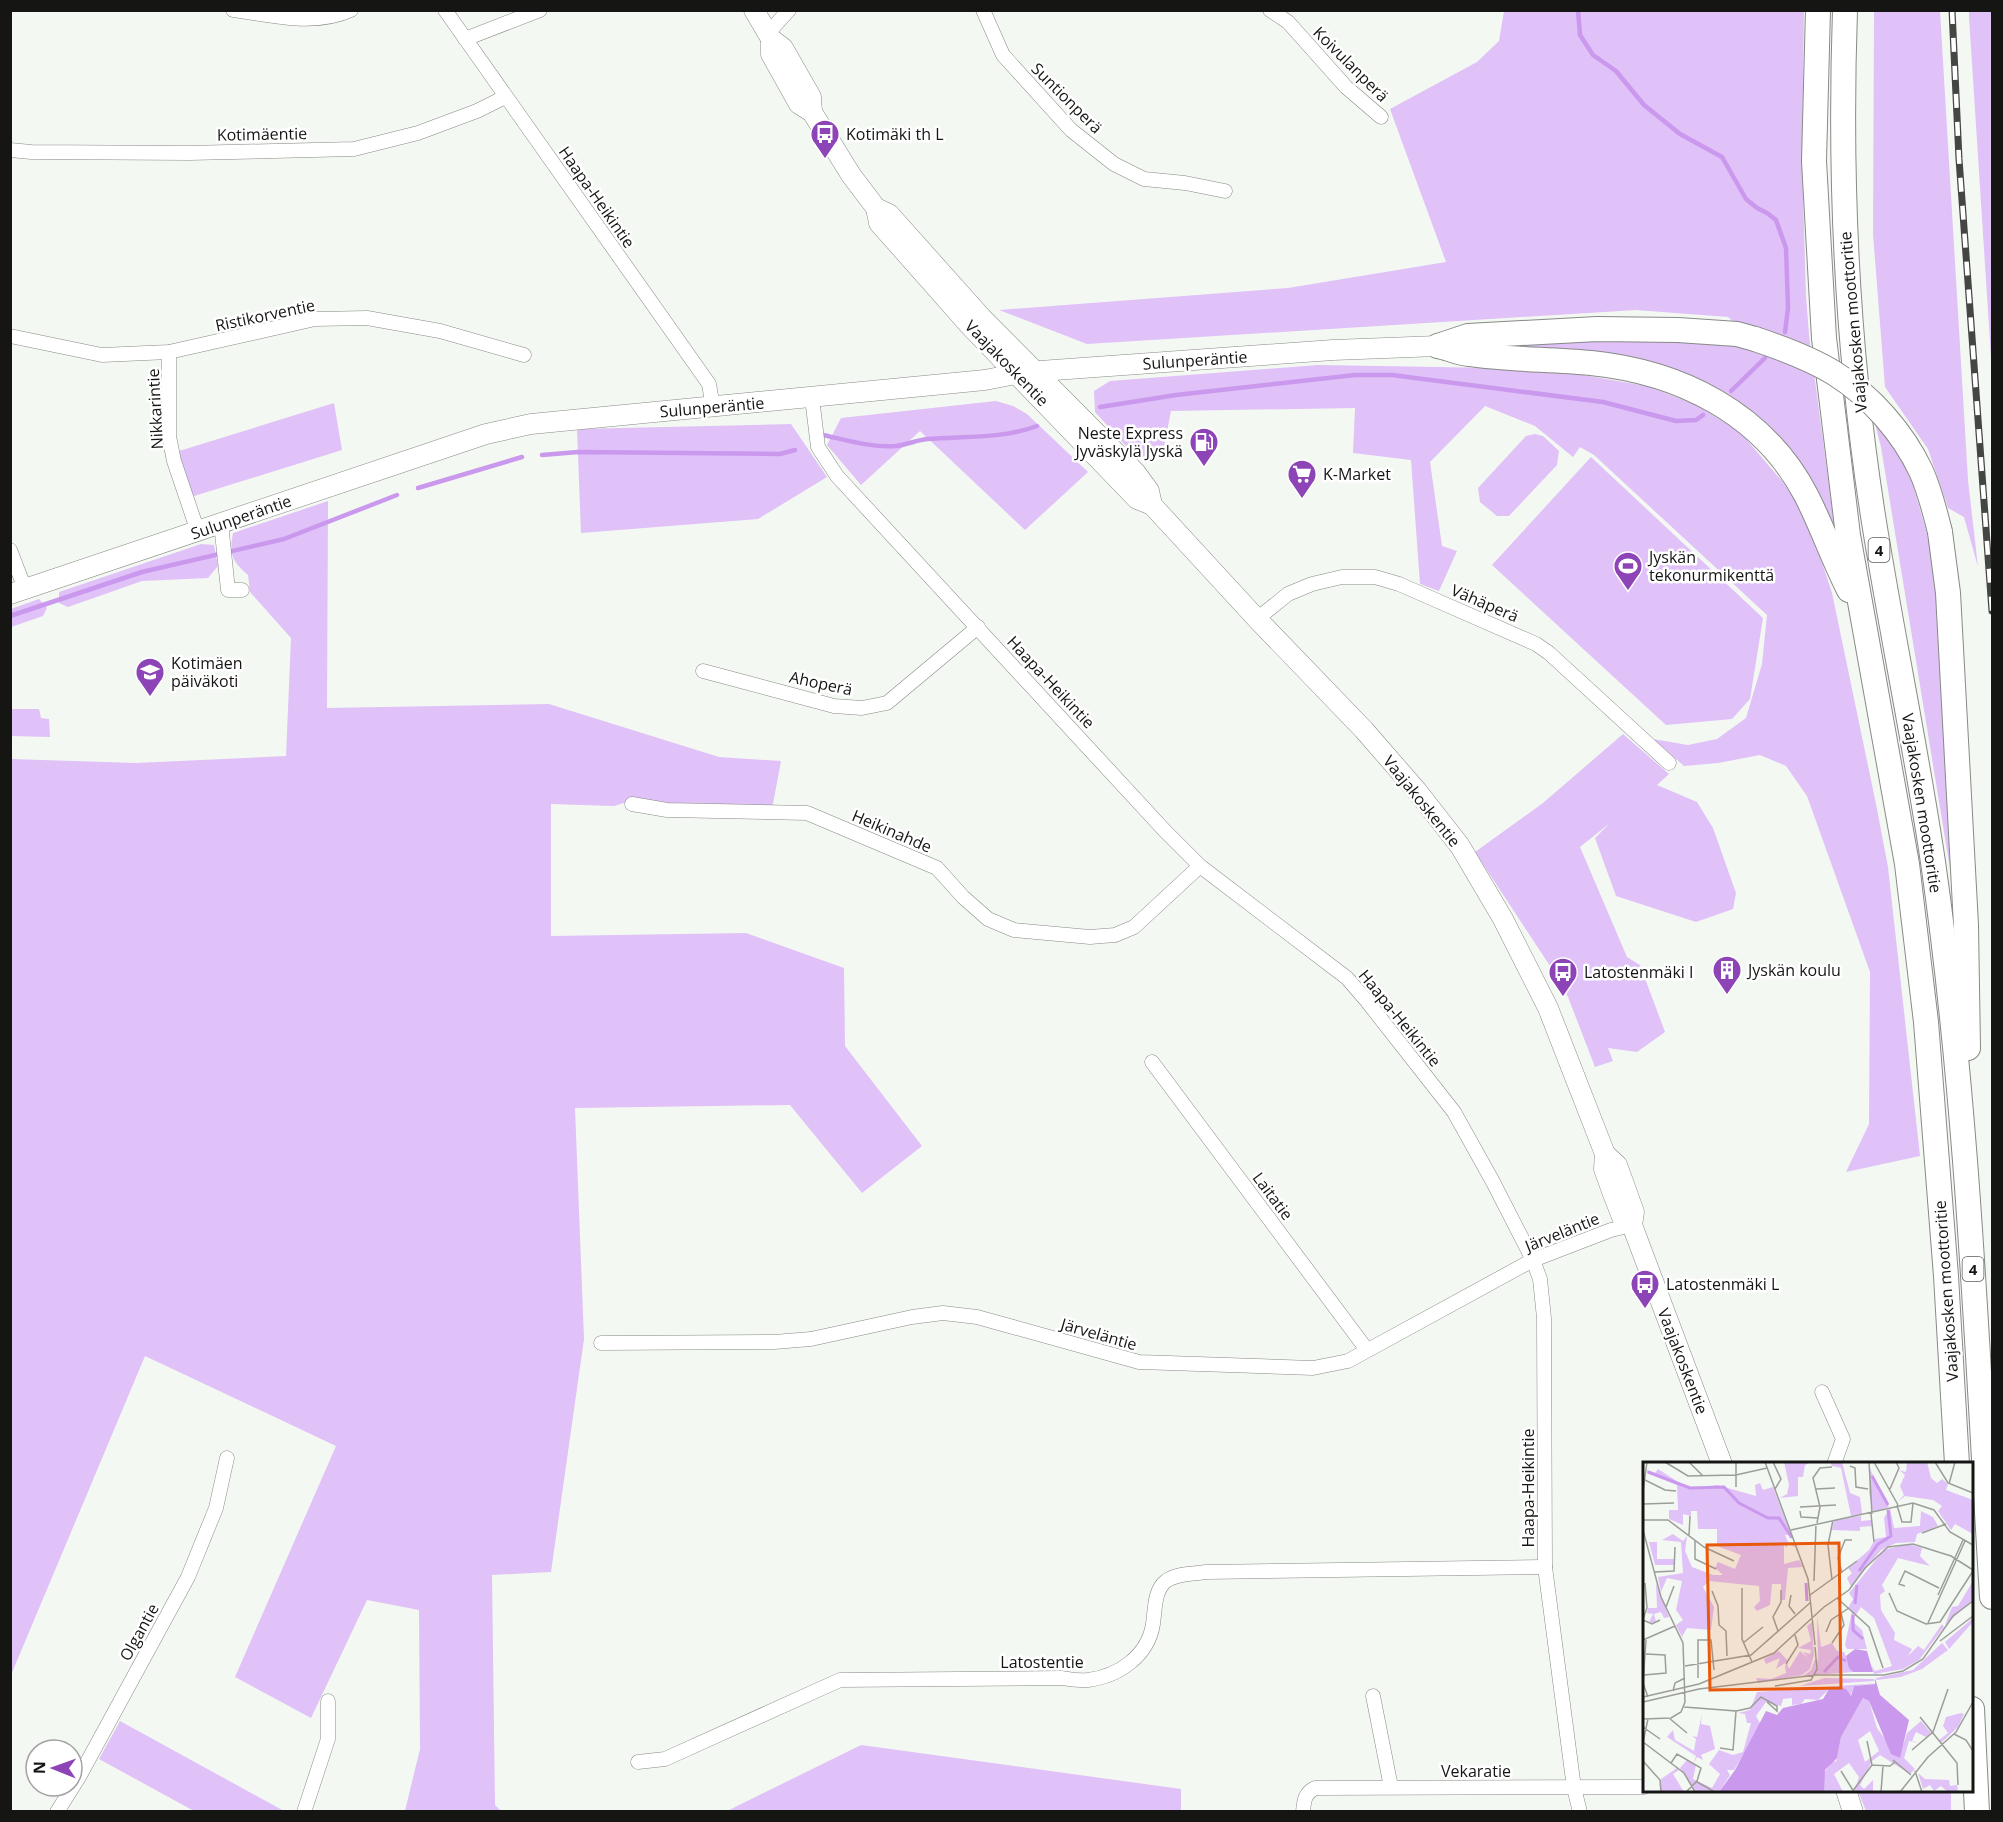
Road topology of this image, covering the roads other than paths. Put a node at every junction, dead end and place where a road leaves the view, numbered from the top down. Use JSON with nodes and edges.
{"nodes":[{"id":1,"x":233,"y":10,"type":"edge"},
{"id":2,"x":351,"y":10,"type":"edge"},
{"id":3,"x":445,"y":10,"type":"edge"},
{"id":4,"x":540,"y":10,"type":"edge"},
{"id":5,"x":754,"y":10,"type":"edge"},
{"id":6,"x":789,"y":10,"type":"edge"},
{"id":7,"x":983,"y":10,"type":"edge"},
{"id":8,"x":1270,"y":10,"type":"edge"},
{"id":9,"x":1818,"y":10,"type":"edge"},
{"id":10,"x":1845,"y":10,"type":"edge"},
{"id":11,"x":769,"y":36,"type":"junction"},
{"id":12,"x":465,"y":39,"type":"junction"},
{"id":13,"x":505,"y":97,"type":"junction"},
{"id":14,"x":1381,"y":117,"type":"dead end"},
{"id":15,"x":10,"y":150,"type":"edge"},
{"id":16,"x":1225,"y":191,"type":"dead end"},
{"id":17,"x":10,"y":336,"type":"edge"},
{"id":18,"x":1438,"y":346,"type":"junction"},
{"id":19,"x":169,"y":352,"type":"junction"},
{"id":20,"x":524,"y":355,"type":"dead end"},
{"id":21,"x":1027,"y":372,"type":"junction"},
{"id":22,"x":812,"y":399,"type":"junction"},
{"id":23,"x":713,"y":407,"type":"junction"},
{"id":24,"x":220,"y":524,"type":"junction"},
{"id":25,"x":198,"y":532,"type":"junction"},
{"id":26,"x":10,"y":550,"type":"edge"},
{"id":27,"x":242,"y":590,"type":"dead end"},
{"id":28,"x":18,"y":592,"type":"edge"},
{"id":29,"x":1861,"y":615,"type":"junction"},
{"id":30,"x":1257,"y":619,"type":"junction"},
{"id":31,"x":978,"y":627,"type":"junction"},
{"id":32,"x":703,"y":671,"type":"dead end"},
{"id":33,"x":1669,"y":763,"type":"dead end"},
{"id":34,"x":632,"y":804,"type":"dead end"},
{"id":35,"x":1200,"y":866,"type":"junction"},
{"id":36,"x":1152,"y":1062,"type":"dead end"},
{"id":37,"x":1960,"y":1086,"type":"junction"},
{"id":38,"x":1632,"y":1225,"type":"junction"},
{"id":39,"x":1533,"y":1260,"type":"junction"},
{"id":40,"x":601,"y":1343,"type":"dead end"},
{"id":41,"x":1367,"y":1350,"type":"junction"},
{"id":42,"x":1822,"y":1392,"type":"dead end"},
{"id":43,"x":227,"y":1458,"type":"dead end"},
{"id":44,"x":1721,"y":1462,"type":"edge"},
{"id":45,"x":1835,"y":1462,"type":"edge"},
{"id":46,"x":1957,"y":1462,"type":"edge"},
{"id":47,"x":1545,"y":1567,"type":"junction"},
{"id":48,"x":1992,"y":1597,"type":"edge"},
{"id":49,"x":1373,"y":1696,"type":"dead end"},
{"id":50,"x":328,"y":1701,"type":"dead end"},
{"id":51,"x":1973,"y":1743,"type":"edge"},
{"id":52,"x":638,"y":1762,"type":"dead end"},
{"id":53,"x":1391,"y":1787,"type":"junction"},
{"id":54,"x":1643,"y":1787,"type":"edge"},
{"id":55,"x":1574,"y":1788,"type":"junction"},
{"id":56,"x":1845,"y":1792,"type":"edge"},
{"id":57,"x":57,"y":1812,"type":"edge"},
{"id":58,"x":304,"y":1812,"type":"edge"},
{"id":59,"x":1303,"y":1812,"type":"edge"},
{"id":60,"x":1580,"y":1812,"type":"edge"},
{"id":61,"x":1854,"y":1812,"type":"edge"},
{"id":62,"x":1977,"y":1812,"type":"edge"}],
"edges":[{"from":1,"to":2,"type":"street"},
{"from":3,"to":12,"type":"street","name":"Haapa-Heikintie"},
{"from":4,"to":12,"type":"street"},
{"from":5,"to":11,"type":"main road","name":"Vaajakoskentie"},
{"from":6,"to":11,"type":"street"},
{"from":7,"to":16,"type":"street","name":"Suntionperä"},
{"from":8,"to":14,"type":"street","name":"Koivulanperä"},
{"from":9,"to":29,"type":"highway","name":"Vaajakosken moottoritie","number":"4"},
{"from":10,"to":37,"type":"highway","name":"Vaajakosken moottoritie","number":"4"},
{"from":11,"to":21,"type":"main road","name":"Vaajakoskentie"},
{"from":12,"to":13,"type":"street","name":"Haapa-Heikintie"},
{"from":13,"to":15,"type":"street","name":"Kotimäentie"},
{"from":13,"to":23,"type":"street","name":"Haapa-Heikintie"},
{"from":17,"to":19,"type":"street","name":"Ristikorventie"},
{"from":18,"to":21,"type":"main road","name":"Sulunperäntie"},
{"from":18,"to":29,"type":"highway"},
{"from":18,"to":37,"type":"highway","bridge":true},
{"from":19,"to":20,"type":"street","name":"Ristikorventie"},
{"from":19,"to":25,"type":"street","name":"Nikkarintie"},
{"from":21,"to":22,"type":"main road","name":"Sulunperäntie"},
{"from":21,"to":30,"type":"main road","name":"Vaajakoskentie"},
{"from":22,"to":23,"type":"main road","name":"Sulunperäntie"},
{"from":22,"to":31,"type":"street","name":"Haapa-Heikintie"},
{"from":23,"to":24,"type":"main road","name":"Sulunperäntie"},
{"from":24,"to":25,"type":"main road","name":"Sulunperäntie"},
{"from":24,"to":27,"type":"street"},
{"from":25,"to":28,"type":"main road","name":"Sulunperäntie"},
{"from":26,"to":28,"type":"street"},
{"from":29,"to":46,"type":"highway","name":"Vaajakosken moottoritie","number":"4"},
{"from":30,"to":33,"type":"street","name":"Vähäperä"},
{"from":30,"to":38,"type":"main road","name":"Vaajakoskentie"},
{"from":31,"to":32,"type":"street","name":"Ahoperä"},
{"from":31,"to":35,"type":"street","name":"Haapa-Heikintie"},
{"from":34,"to":35,"type":"street","name":"Heikinahde"},
{"from":35,"to":39,"type":"street","name":"Haapa-Heikintie"},
{"from":36,"to":41,"type":"street","name":"Laitatie"},
{"from":37,"to":48,"type":"highway","name":"Vaajakosken moottoritie","number":"4"},
{"from":38,"to":39,"type":"street","name":"Järveläntie"},
{"from":38,"to":44,"type":"main road","name":"Vaajakoskentie"},
{"from":39,"to":41,"type":"street","name":"Järveläntie"},
{"from":39,"to":47,"type":"street","name":"Haapa-Heikintie"},
{"from":40,"to":41,"type":"street","name":"Järveläntie"},
{"from":42,"to":45,"type":"street"},
{"from":43,"to":57,"type":"street","name":"Olgantie"},
{"from":47,"to":52,"type":"street","name":"Latostentie"},
{"from":47,"to":55,"type":"street","name":"Haapa-Heikintie"},
{"from":49,"to":53,"type":"street"},
{"from":50,"to":58,"type":"street"},
{"from":51,"to":62,"type":"highway"},
{"from":53,"to":55,"type":"street","name":"Vekaratie"},
{"from":53,"to":59,"type":"street","name":"Vekaratie"},
{"from":54,"to":55,"type":"street","name":"Vekaratie"},
{"from":55,"to":60,"type":"street","name":"Haapa-Heikintie"},
{"from":56,"to":61,"type":"main road"}]}
